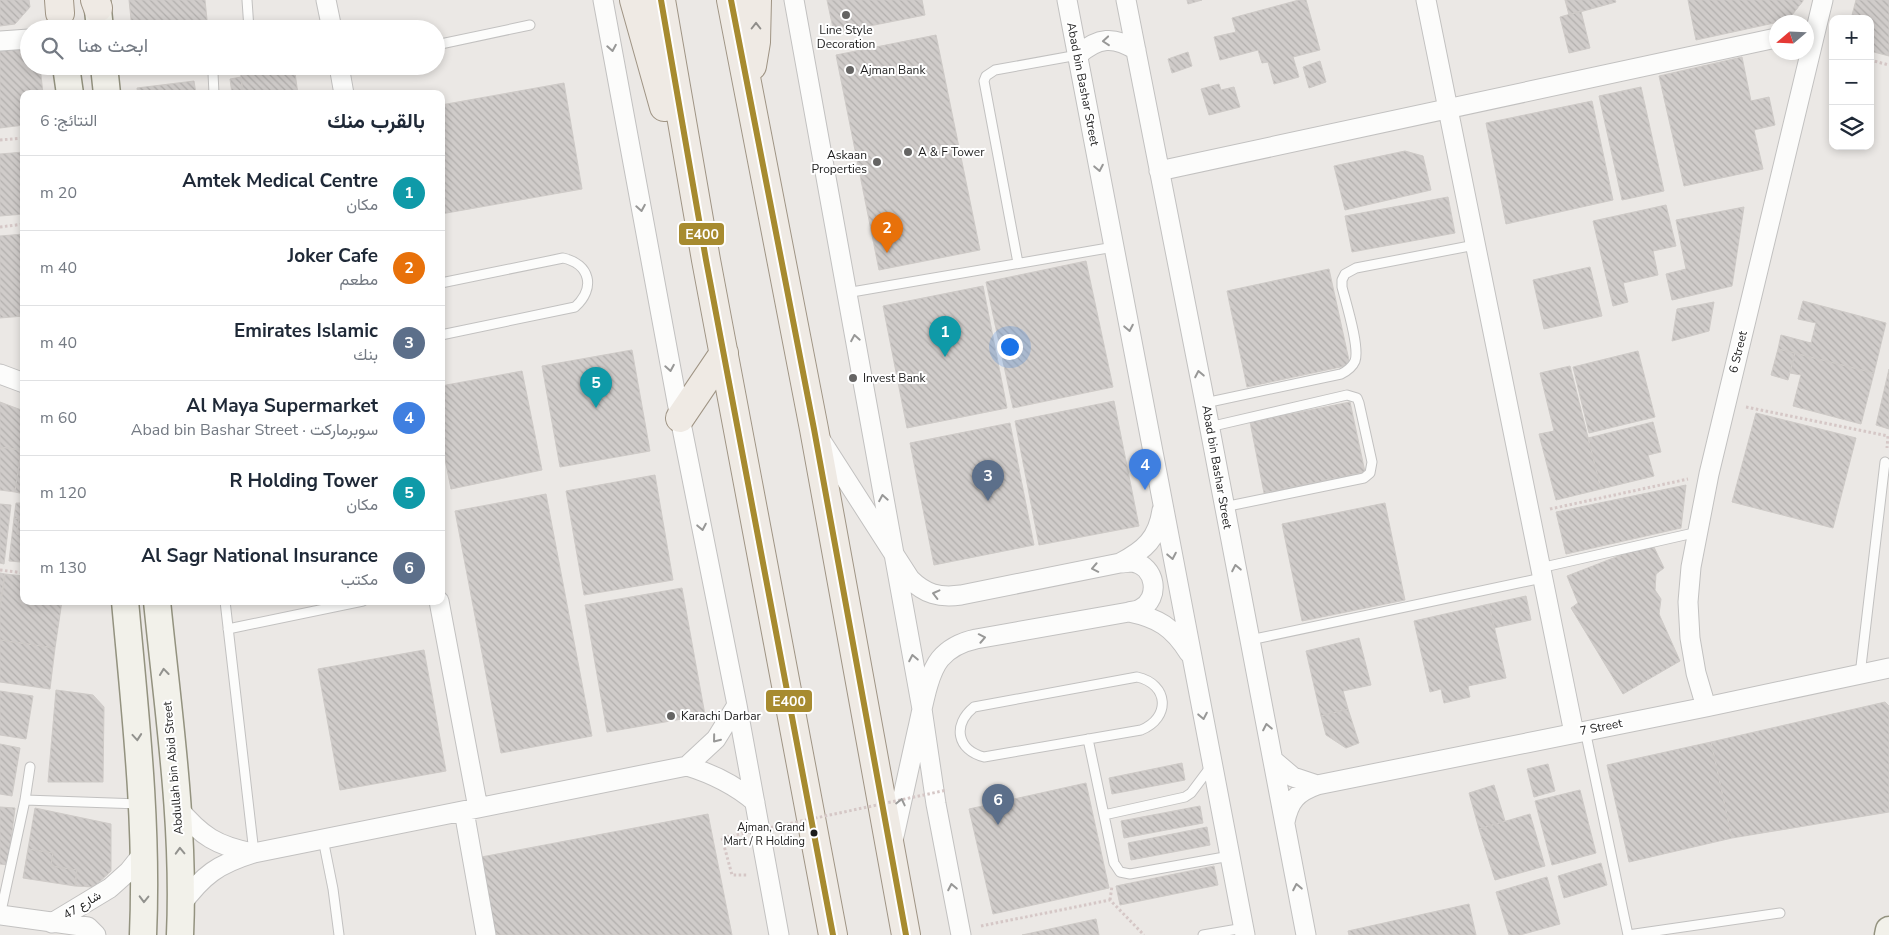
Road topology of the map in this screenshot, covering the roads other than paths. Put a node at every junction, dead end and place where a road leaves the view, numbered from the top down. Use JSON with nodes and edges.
{"nodes":[{"id":1,"x":247,"y":0,"type":"edge"},
{"id":2,"x":326,"y":0,"type":"edge"},
{"id":3,"x":603,"y":0,"type":"edge"},
{"id":4,"x":634,"y":0,"type":"edge"},
{"id":5,"x":661,"y":0,"type":"edge"},
{"id":6,"x":731,"y":0,"type":"edge"},
{"id":7,"x":757,"y":0,"type":"edge"},
{"id":8,"x":794,"y":0,"type":"edge"},
{"id":9,"x":1067,"y":0,"type":"edge"},
{"id":10,"x":1126,"y":0,"type":"edge"},
{"id":11,"x":1426,"y":0,"type":"edge"},
{"id":12,"x":1823,"y":0,"type":"edge"},
{"id":13,"x":248,"y":20,"type":"edge"},
{"id":14,"x":330,"y":20,"type":"edge"},
{"id":15,"x":530,"y":25,"type":"dead end"},
{"id":16,"x":1814,"y":25,"type":"edge"},
{"id":17,"x":1769,"y":39,"type":"edge"},
{"id":18,"x":20,"y":40,"type":"edge"},
{"id":19,"x":0,"y":41,"type":"edge"},
{"id":20,"x":445,"y":43,"type":"edge"},
{"id":21,"x":1136,"y":50,"type":"junction"},
{"id":22,"x":1078,"y":55,"type":"junction"},
{"id":23,"x":1805,"y":60,"type":"edge"},
{"id":24,"x":67,"y":75,"type":"edge"},
{"id":25,"x":105,"y":75,"type":"edge"},
{"id":26,"x":212,"y":75,"type":"edge"},
{"id":27,"x":341,"y":75,"type":"edge"},
{"id":28,"x":748,"y":87,"type":"junction"},
{"id":29,"x":69,"y":90,"type":"edge"},
{"id":30,"x":107,"y":90,"type":"edge"},
{"id":31,"x":214,"y":90,"type":"edge"},
{"id":32,"x":343,"y":90,"type":"edge"},
{"id":33,"x":1448,"y":108,"type":"junction"},
{"id":34,"x":1159,"y":171,"type":"junction"},
{"id":35,"x":1475,"y":245,"type":"junction"},
{"id":36,"x":1114,"y":247,"type":"junction"},
{"id":37,"x":706,"y":260,"type":"junction"},
{"id":38,"x":1018,"y":263,"type":"junction"},
{"id":39,"x":445,"y":282,"type":"edge"},
{"id":40,"x":846,"y":293,"type":"junction"},
{"id":41,"x":445,"y":334,"type":"edge"},
{"id":42,"x":724,"y":353,"type":"junction"},
{"id":43,"x":20,"y":368,"type":"edge"},
{"id":44,"x":0,"y":370,"type":"edge"},
{"id":45,"x":0,"y":374,"type":"edge"},
{"id":46,"x":20,"y":382,"type":"edge"},
{"id":47,"x":1205,"y":403,"type":"junction"},
{"id":48,"x":680,"y":418,"type":"junction"},
{"id":49,"x":1209,"y":427,"type":"junction"},
{"id":50,"x":814,"y":429,"type":"junction"},
{"id":51,"x":1885,"y":462,"type":"road end"},
{"id":52,"x":1162,"y":506,"type":"junction"},
{"id":53,"x":1224,"y":508,"type":"junction"},
{"id":54,"x":1698,"y":532,"type":"junction"},
{"id":55,"x":893,"y":552,"type":"junction"},
{"id":56,"x":1120,"y":563,"type":"junction"},
{"id":57,"x":1541,"y":573,"type":"junction"},
{"id":58,"x":125,"y":605,"type":"edge"},
{"id":59,"x":157,"y":605,"type":"edge"},
{"id":60,"x":225,"y":605,"type":"edge"},
{"id":61,"x":344,"y":605,"type":"edge"},
{"id":62,"x":440,"y":605,"type":"edge"},
{"id":63,"x":1129,"y":612,"type":"junction"},
{"id":64,"x":228,"y":629,"type":"junction"},
{"id":65,"x":1250,"y":640,"type":"junction"},
{"id":66,"x":1192,"y":657,"type":"junction"},
{"id":67,"x":1888,"y":670,"type":"edge"},
{"id":68,"x":1860,"y":675,"type":"junction"},
{"id":69,"x":737,"y":705,"type":"junction"},
{"id":70,"x":1706,"y":707,"type":"junction"},
{"id":71,"x":922,"y":710,"type":"junction"},
{"id":72,"x":1579,"y":732,"type":"junction"},
{"id":73,"x":1088,"y":739,"type":"junction"},
{"id":74,"x":1274,"y":760,"type":"junction"},
{"id":75,"x":1212,"y":765,"type":"junction"},
{"id":76,"x":687,"y":766,"type":"junction"},
{"id":77,"x":30,"y":767,"type":"dead end"},
{"id":78,"x":1317,"y":785,"type":"junction"},
{"id":79,"x":26,"y":800,"type":"junction"},
{"id":80,"x":755,"y":802,"type":"junction"},
{"id":81,"x":142,"y":804,"type":"junction"},
{"id":82,"x":178,"y":808,"type":"junction"},
{"id":83,"x":471,"y":810,"type":"junction"},
{"id":84,"x":1104,"y":815,"type":"junction"},
{"id":85,"x":1284,"y":823,"type":"junction"},
{"id":86,"x":323,"y":839,"type":"junction"},
{"id":87,"x":145,"y":850,"type":"junction"},
{"id":88,"x":891,"y":850,"type":"junction"},
{"id":89,"x":254,"y":853,"type":"junction"},
{"id":90,"x":1230,"y":856,"type":"junction"},
{"id":91,"x":181,"y":906,"type":"junction"},
{"id":92,"x":1780,"y":913,"type":"dead end"},
{"id":93,"x":0,"y":916,"type":"edge"},
{"id":94,"x":52,"y":923,"type":"junction"},
{"id":95,"x":1889,"y":930,"type":"edge"},
{"id":96,"x":1244,"y":931,"type":"edge"},
{"id":97,"x":961,"y":933,"type":"edge"},
{"id":98,"x":96,"y":935,"type":"edge"},
{"id":99,"x":143,"y":935,"type":"edge"},
{"id":100,"x":180,"y":935,"type":"edge"},
{"id":101,"x":339,"y":935,"type":"edge"},
{"id":102,"x":486,"y":935,"type":"edge"},
{"id":103,"x":779,"y":935,"type":"edge"},
{"id":104,"x":833,"y":935,"type":"edge"},
{"id":105,"x":906,"y":935,"type":"edge"},
{"id":106,"x":1203,"y":935,"type":"edge"},
{"id":107,"x":1306,"y":935,"type":"edge"},
{"id":108,"x":1628,"y":935,"type":"edge"},
{"id":109,"x":1888,"y":935,"type":"edge"}],
"edges":[{"from":1,"to":13,"type":"lane"},
{"from":2,"to":14,"type":"street"},
{"from":3,"to":48,"type":"street","one_way":true},
{"from":4,"to":37,"type":"main road"},
{"from":5,"to":37,"type":"main road"},
{"from":6,"to":28,"type":"main road"},
{"from":28,"to":7,"type":"main road","one_way":true},
{"from":8,"to":40,"type":"street"},
{"from":9,"to":22,"type":"street","name":"Abad bin Bashar Street"},
{"from":10,"to":21,"type":"street","name":"Abad bin Bashar Street"},
{"from":11,"to":33,"type":"street"},
{"from":12,"to":16,"type":"street","name":"6 Street"},
{"from":15,"to":20,"type":"lane"},
{"from":17,"to":33,"type":"street"},
{"from":18,"to":19,"type":"street"},
{"from":21,"to":22,"type":"street","one_way":true},
{"from":21,"to":34,"type":"street","name":"Abad bin Bashar Street"},
{"from":22,"to":36,"type":"street","name":"Abad bin Bashar Street","one_way":true},
{"from":22,"to":38,"type":"lane"},
{"from":23,"to":54,"type":"street","name":"6 Street"},
{"from":24,"to":29,"type":"main road"},
{"from":25,"to":30,"type":"main road"},
{"from":26,"to":31,"type":"lane"},
{"from":27,"to":32,"type":"street"},
{"from":28,"to":50,"type":"main road"},
{"from":33,"to":34,"type":"street"},
{"from":33,"to":35,"type":"street"},
{"from":47,"to":34,"type":"street","name":"Abad bin Bashar Street","one_way":true},
{"from":35,"to":47,"type":"lane"},
{"from":35,"to":57,"type":"street"},
{"from":36,"to":38,"type":"lane"},
{"from":36,"to":52,"type":"street","name":"Abad bin Bashar Street","one_way":true},
{"from":37,"to":42,"type":"main road"},
{"from":38,"to":40,"type":"lane"},
{"from":39,"to":41,"type":"lane"},
{"from":55,"to":40,"type":"street","one_way":true},
{"from":42,"to":48,"type":"main road"},
{"from":42,"to":104,"type":"main road"},
{"from":43,"to":44,"type":"street"},
{"from":45,"to":46,"type":"street"},
{"from":47,"to":49,"type":"street","name":"Abad bin Bashar Street"},
{"from":48,"to":69,"type":"street","one_way":true},
{"from":49,"to":53,"type":"street","name":"Abad bin Bashar Street"},
{"from":49,"to":53,"type":"lane"},
{"from":50,"to":55,"type":"street"},
{"from":50,"to":88,"type":"main road"},
{"from":51,"to":68,"type":"lane"},
{"from":52,"to":56,"type":"street"},
{"from":52,"to":66,"type":"street","name":"Abad bin Bashar Street","one_way":true},
{"from":65,"to":53,"type":"street","name":"Abad bin Bashar Street","one_way":true},
{"from":54,"to":57,"type":"lane"},
{"from":54,"to":70,"type":"street","name":"6 Street"},
{"from":56,"to":55,"type":"street","one_way":true},
{"from":71,"to":55,"type":"street","one_way":true},
{"from":56,"to":63,"type":"street"},
{"from":57,"to":65,"type":"lane"},
{"from":57,"to":72,"type":"street"},
{"from":58,"to":81,"type":"main road","one_way":true},
{"from":82,"to":59,"type":"main road","name":"Abdullah bin Abid Street","one_way":true},
{"from":60,"to":64,"type":"lane"},
{"from":61,"to":64,"type":"lane"},
{"from":62,"to":83,"type":"street"},
{"from":63,"to":66,"type":"street"},
{"from":71,"to":63,"type":"street","one_way":true},
{"from":64,"to":89,"type":"lane"},
{"from":74,"to":65,"type":"street","name":"Abad bin Bashar Street","one_way":true},
{"from":66,"to":75,"type":"street","name":"Abad bin Bashar Street","one_way":true},
{"from":67,"to":68,"type":"street","name":"7 Street"},
{"from":68,"to":70,"type":"street","name":"7 Street"},
{"from":69,"to":76,"type":"street","one_way":true},
{"from":69,"to":80,"type":"street"},
{"from":70,"to":72,"type":"street","name":"7 Street"},
{"from":88,"to":71,"type":"street","one_way":true},
{"from":97,"to":71,"type":"street","one_way":true},
{"from":72,"to":78,"type":"street","name":"7 Street"},
{"from":72,"to":108,"type":"lane"},
{"from":73,"to":73,"type":"lane"},
{"from":73,"to":84,"type":"lane"},
{"from":74,"to":78,"type":"street","name":"7 Street"},
{"from":74,"to":85,"type":"street","name":"Abad bin Bashar Street"},
{"from":75,"to":84,"type":"lane"},
{"from":75,"to":90,"type":"street","name":"Abad bin Bashar Street"},
{"from":76,"to":80,"type":"street"},
{"from":76,"to":83,"type":"street"},
{"from":77,"to":79,"type":"lane"},
{"from":78,"to":85,"type":"street","name":"7 Street"},
{"from":79,"to":81,"type":"lane"},
{"from":79,"to":93,"type":"lane"},
{"from":80,"to":103,"type":"street"},
{"from":81,"to":87,"type":"main road"},
{"from":82,"to":89,"type":"street"},
{"from":91,"to":82,"type":"main road","name":"Abdullah bin Abid Street","one_way":true},
{"from":83,"to":86,"type":"street"},
{"from":83,"to":102,"type":"street"},
{"from":84,"to":90,"type":"lane"},
{"from":107,"to":85,"type":"street","name":"Abad bin Bashar Street","one_way":true},
{"from":86,"to":89,"type":"street"},
{"from":86,"to":101,"type":"lane"},
{"from":87,"to":94,"type":"street","name":"شارع 47"},
{"from":87,"to":99,"type":"main road","one_way":true},
{"from":88,"to":105,"type":"main road"},
{"from":89,"to":91,"type":"street"},
{"from":90,"to":96,"type":"street","name":"Abad bin Bashar Street"},
{"from":91,"to":100,"type":"main road","name":"Abdullah bin Abid Street"},
{"from":92,"to":108,"type":"lane"},
{"from":93,"to":94,"type":"street"},
{"from":94,"to":98,"type":"street","name":"شارع 47"},
{"from":95,"to":109,"type":"main road"},
{"from":96,"to":106,"type":"lane"}]}
